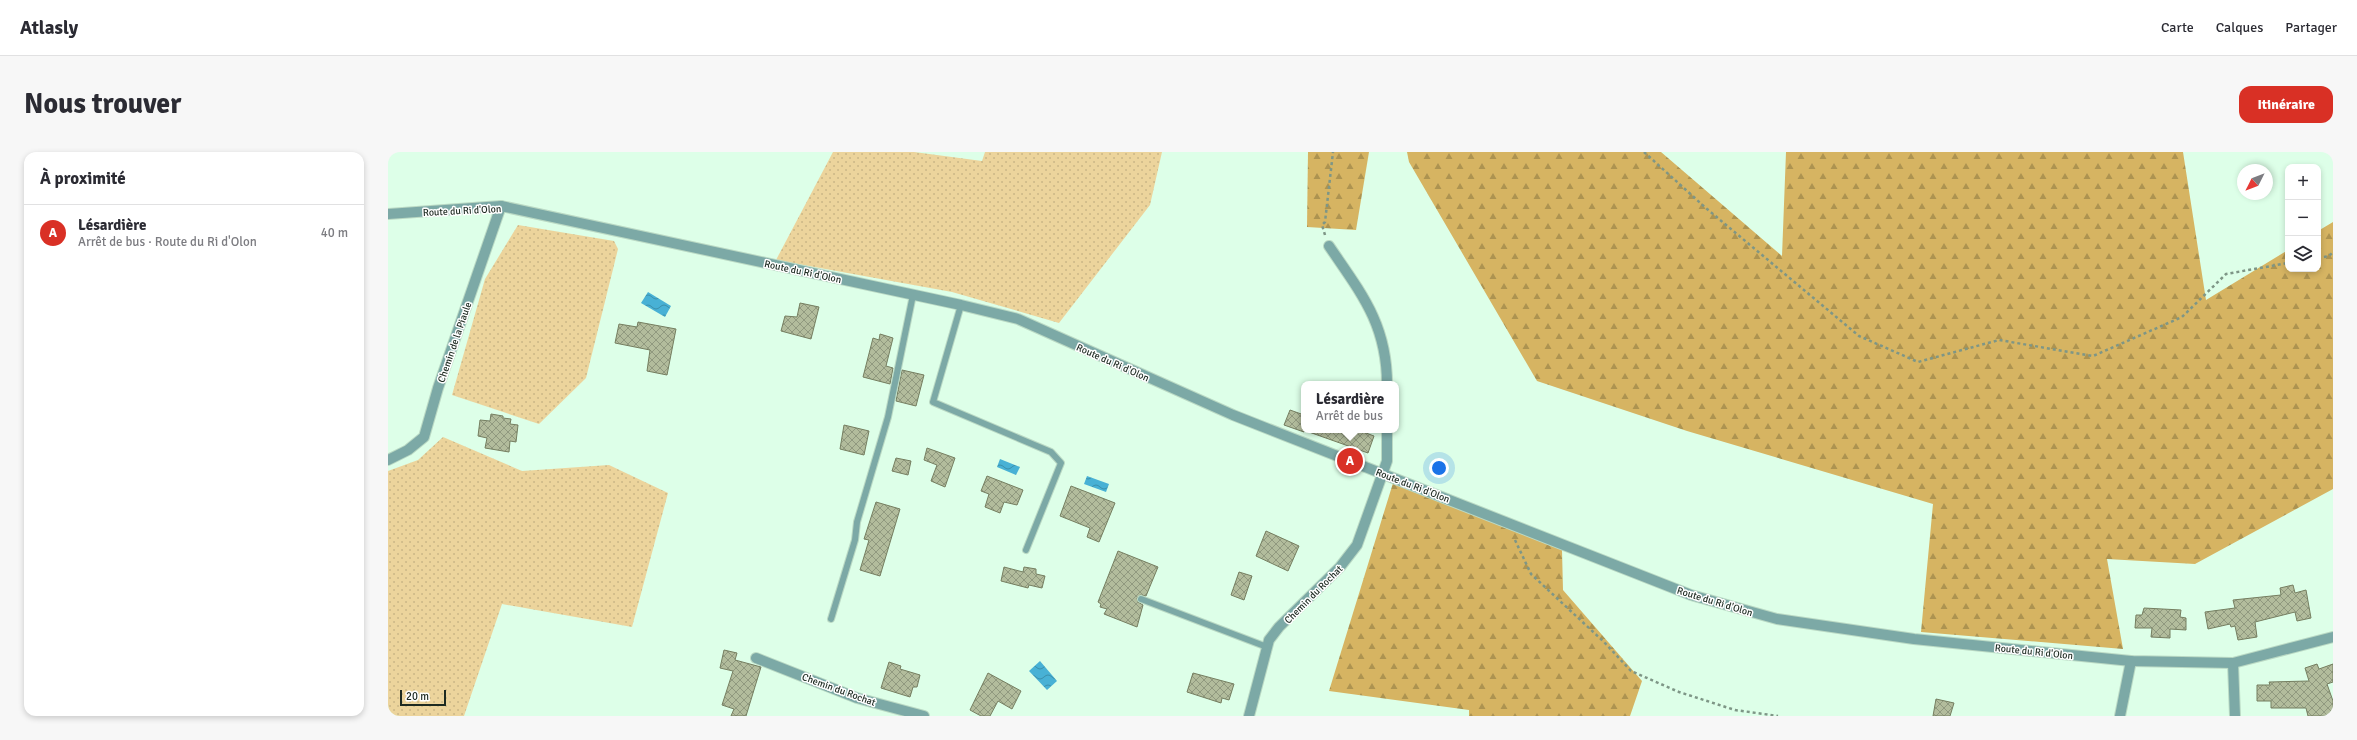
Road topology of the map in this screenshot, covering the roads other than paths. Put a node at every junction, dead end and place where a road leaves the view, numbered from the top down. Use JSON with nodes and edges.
{"nodes":[{"id":1,"x":501,"y":206,"type":"junction"},
{"id":2,"x":388,"y":214,"type":"edge"},
{"id":3,"x":1329,"y":246,"type":"road end"},
{"id":4,"x":913,"y":295,"type":"junction"},
{"id":5,"x":961,"y":305,"type":"junction"},
{"id":6,"x":1387,"y":381,"type":"edge"},
{"id":7,"x":1387,"y":433,"type":"edge"},
{"id":8,"x":388,"y":460,"type":"edge"},
{"id":9,"x":1382,"y":473,"type":"junction"},
{"id":10,"x":1026,"y":550,"type":"dead end"},
{"id":11,"x":1142,"y":600,"type":"dead end"},
{"id":12,"x":831,"y":619,"type":"dead end"},
{"id":13,"x":2333,"y":637,"type":"edge"},
{"id":14,"x":1267,"y":646,"type":"junction"},
{"id":15,"x":756,"y":658,"type":"dead end"},
{"id":16,"x":2131,"y":661,"type":"junction"},
{"id":17,"x":2233,"y":663,"type":"junction"},
{"id":18,"x":924,"y":716,"type":"edge"},
{"id":19,"x":1249,"y":716,"type":"edge"},
{"id":20,"x":2120,"y":716,"type":"edge"},
{"id":21,"x":2234,"y":716,"type":"edge"}],
"edges":[{"from":1,"to":2,"type":"street","name":"Route du Ri d'Olon"},
{"from":1,"to":4,"type":"street","name":"Route du Ri d'Olon"},
{"from":1,"to":8,"type":"street","name":"Chemin de la Piaule"},
{"from":3,"to":6,"type":"street"},
{"from":4,"to":5,"type":"street","name":"Route du Ri d'Olon"},
{"from":4,"to":12,"type":"lane"},
{"from":5,"to":9,"type":"street","name":"Route du Ri d'Olon"},
{"from":5,"to":10,"type":"lane"},
{"from":7,"to":9,"type":"street","name":"Chemin du Rochat"},
{"from":9,"to":14,"type":"street","name":"Chemin du Rochat"},
{"from":9,"to":16,"type":"street","name":"Route du Ri d'Olon"},
{"from":11,"to":14,"type":"lane"},
{"from":13,"to":17,"type":"street","name":"Route du Ri d'Olon"},
{"from":14,"to":19,"type":"street","name":"Chemin du Rochat"},
{"from":15,"to":18,"type":"street","name":"Chemin du Rochat"},
{"from":16,"to":17,"type":"street","name":"Route du Ri d'Olon"},
{"from":16,"to":20,"type":"street"},
{"from":17,"to":21,"type":"street"}]}
